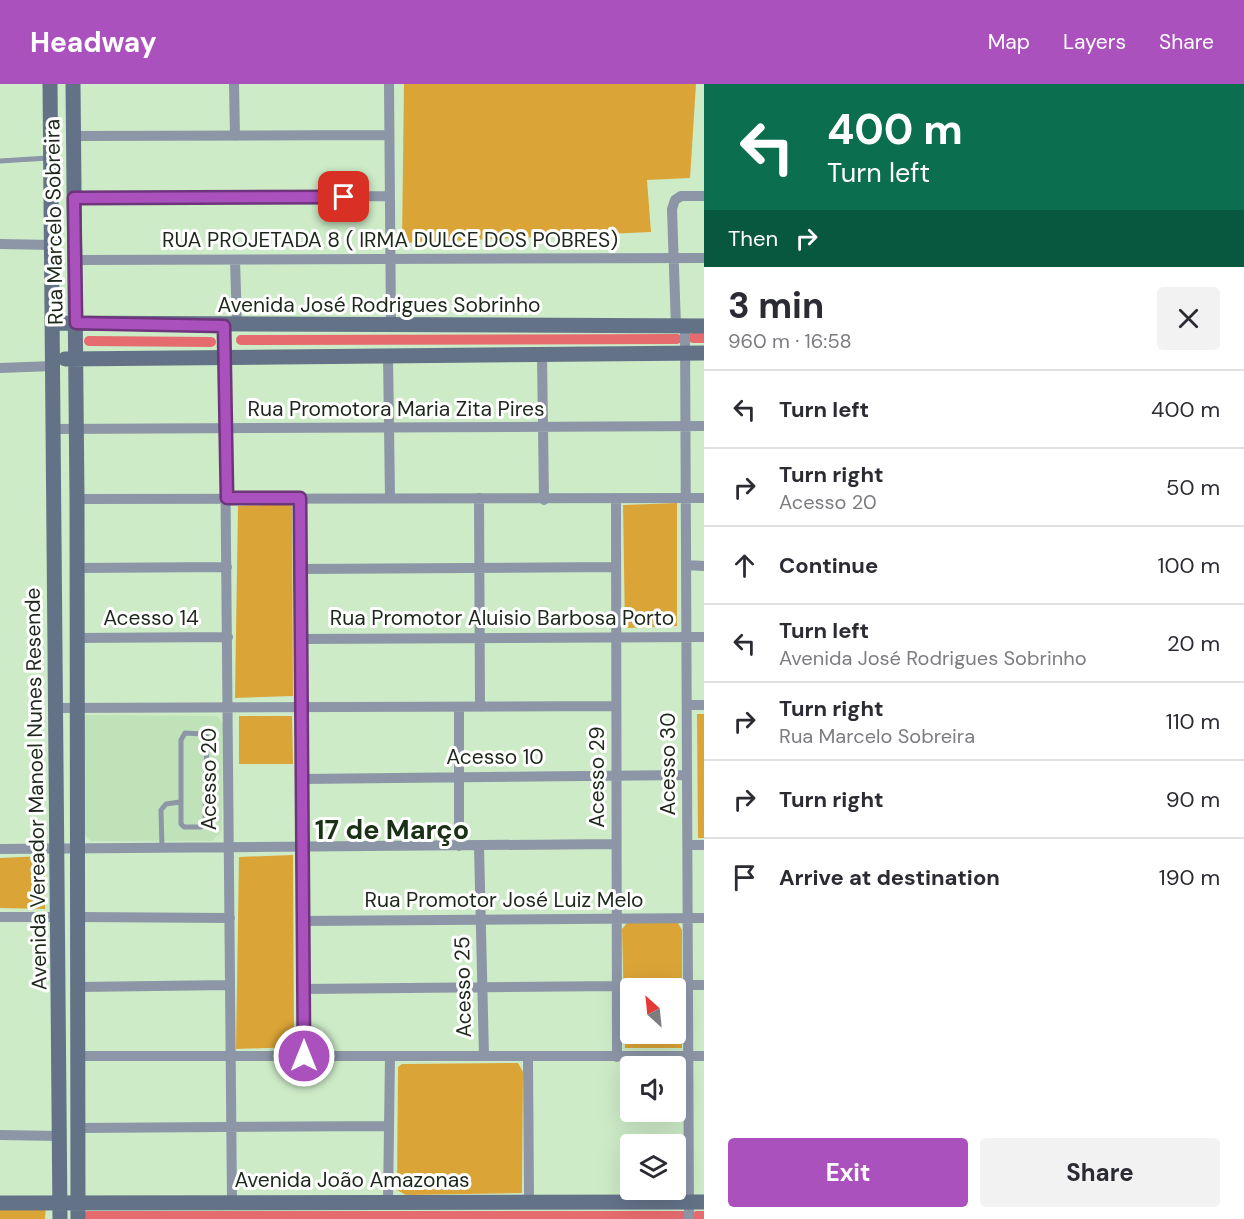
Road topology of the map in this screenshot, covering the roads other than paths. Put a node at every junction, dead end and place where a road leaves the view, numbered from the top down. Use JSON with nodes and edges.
{"nodes":[{"id":1,"x":50,"y":84,"type":"edge"},
{"id":2,"x":73,"y":84,"type":"edge"},
{"id":3,"x":234,"y":84,"type":"edge"},
{"id":4,"x":389,"y":84,"type":"edge"},
{"id":5,"x":389,"y":135,"type":"junction"},
{"id":6,"x":74,"y":136,"type":"junction"},
{"id":7,"x":234,"y":136,"type":"junction"},
{"id":8,"x":52,"y":158,"type":"junction"},
{"id":9,"x":0,"y":161,"type":"edge"},
{"id":10,"x":389,"y":196,"type":"junction"},
{"id":11,"x":704,"y":196,"type":"edge"},
{"id":12,"x":74,"y":198,"type":"junction"},
{"id":13,"x":0,"y":244,"type":"edge"},
{"id":14,"x":53,"y":245,"type":"junction"},
{"id":15,"x":704,"y":258,"type":"edge"},
{"id":16,"x":673,"y":259,"type":"junction"},
{"id":17,"x":75,"y":260,"type":"junction"},
{"id":18,"x":236,"y":260,"type":"junction"},
{"id":19,"x":389,"y":260,"type":"junction"},
{"id":20,"x":53,"y":323,"type":"junction"},
{"id":21,"x":76,"y":323,"type":"junction"},
{"id":22,"x":231,"y":326,"type":"junction"},
{"id":23,"x":391,"y":326,"type":"junction"},
{"id":24,"x":704,"y":326,"type":"edge"},
{"id":25,"x":680,"y":327,"type":"junction"},
{"id":26,"x":685,"y":353,"type":"junction"},
{"id":27,"x":704,"y":353,"type":"edge"},
{"id":28,"x":542,"y":354,"type":"junction"},
{"id":29,"x":388,"y":355,"type":"junction"},
{"id":30,"x":225,"y":357,"type":"junction"},
{"id":31,"x":75,"y":359,"type":"junction"},
{"id":32,"x":53,"y":362,"type":"junction"},
{"id":33,"x":0,"y":368,"type":"edge"},
{"id":34,"x":685,"y":426,"type":"junction"},
{"id":35,"x":704,"y":426,"type":"edge"},
{"id":36,"x":226,"y":428,"type":"junction"},
{"id":37,"x":388,"y":428,"type":"junction"},
{"id":38,"x":52,"y":429,"type":"junction"},
{"id":39,"x":76,"y":429,"type":"junction"},
{"id":40,"x":542,"y":429,"type":"junction"},
{"id":41,"x":227,"y":498,"type":"junction"},
{"id":42,"x":300,"y":498,"type":"junction"},
{"id":43,"x":390,"y":498,"type":"junction"},
{"id":44,"x":479,"y":498,"type":"junction"},
{"id":45,"x":616,"y":498,"type":"junction"},
{"id":46,"x":686,"y":498,"type":"junction"},
{"id":47,"x":704,"y":498,"type":"edge"},
{"id":48,"x":77,"y":499,"type":"junction"},
{"id":49,"x":544,"y":500,"type":"junction"},
{"id":50,"x":686,"y":565,"type":"junction"},
{"id":51,"x":704,"y":566,"type":"edge"},
{"id":52,"x":227,"y":567,"type":"junction"},
{"id":53,"x":479,"y":567,"type":"junction"},
{"id":54,"x":616,"y":567,"type":"junction"},
{"id":55,"x":76,"y":568,"type":"junction"},
{"id":56,"x":300,"y":569,"type":"junction"},
{"id":57,"x":228,"y":637,"type":"junction"},
{"id":58,"x":616,"y":637,"type":"junction"},
{"id":59,"x":686,"y":637,"type":"junction"},
{"id":60,"x":704,"y":637,"type":"edge"},
{"id":61,"x":75,"y":638,"type":"junction"},
{"id":62,"x":480,"y":638,"type":"junction"},
{"id":63,"x":301,"y":639,"type":"junction"},
{"id":64,"x":687,"y":705,"type":"junction"},
{"id":65,"x":704,"y":705,"type":"edge"},
{"id":66,"x":616,"y":706,"type":"junction"},
{"id":67,"x":76,"y":707,"type":"junction"},
{"id":68,"x":459,"y":707,"type":"junction"},
{"id":69,"x":480,"y":707,"type":"junction"},
{"id":70,"x":57,"y":708,"type":"junction"},
{"id":71,"x":302,"y":708,"type":"junction"},
{"id":72,"x":228,"y":709,"type":"junction"},
{"id":73,"x":687,"y":775,"type":"junction"},
{"id":74,"x":459,"y":776,"type":"junction"},
{"id":75,"x":616,"y":776,"type":"junction"},
{"id":76,"x":302,"y":779,"type":"junction"},
{"id":77,"x":180,"y":802,"type":"junction"},
{"id":78,"x":616,"y":844,"type":"junction"},
{"id":79,"x":688,"y":845,"type":"junction"},
{"id":80,"x":704,"y":845,"type":"edge"},
{"id":81,"x":459,"y":846,"type":"junction"},
{"id":82,"x":480,"y":846,"type":"junction"},
{"id":83,"x":303,"y":847,"type":"junction"},
{"id":84,"x":55,"y":848,"type":"junction"},
{"id":85,"x":162,"y":848,"type":"junction"},
{"id":86,"x":229,"y":848,"type":"junction"},
{"id":87,"x":0,"y":849,"type":"edge"},
{"id":88,"x":77,"y":849,"type":"junction"},
{"id":89,"x":0,"y":917,"type":"edge"},
{"id":90,"x":58,"y":917,"type":"junction"},
{"id":91,"x":78,"y":917,"type":"junction"},
{"id":92,"x":230,"y":918,"type":"junction"},
{"id":93,"x":617,"y":918,"type":"junction"},
{"id":94,"x":688,"y":918,"type":"junction"},
{"id":95,"x":704,"y":918,"type":"edge"},
{"id":96,"x":481,"y":919,"type":"junction"},
{"id":97,"x":303,"y":921,"type":"junction"},
{"id":98,"x":230,"y":985,"type":"junction"},
{"id":99,"x":688,"y":985,"type":"junction"},
{"id":100,"x":704,"y":985,"type":"edge"},
{"id":101,"x":482,"y":986,"type":"junction"},
{"id":102,"x":617,"y":986,"type":"junction"},
{"id":103,"x":79,"y":987,"type":"junction"},
{"id":104,"x":304,"y":989,"type":"junction"},
{"id":105,"x":79,"y":1056,"type":"junction"},
{"id":106,"x":231,"y":1056,"type":"junction"},
{"id":107,"x":304,"y":1056,"type":"junction"},
{"id":108,"x":390,"y":1056,"type":"junction"},
{"id":109,"x":484,"y":1056,"type":"junction"},
{"id":110,"x":617,"y":1056,"type":"junction"},
{"id":111,"x":688,"y":1056,"type":"junction"},
{"id":112,"x":704,"y":1056,"type":"edge"},
{"id":113,"x":528,"y":1057,"type":"junction"},
{"id":114,"x":389,"y":1126,"type":"junction"},
{"id":115,"x":231,"y":1127,"type":"junction"},
{"id":116,"x":79,"y":1128,"type":"junction"},
{"id":117,"x":0,"y":1136,"type":"edge"},
{"id":118,"x":60,"y":1136,"type":"junction"},
{"id":119,"x":529,"y":1200,"type":"junction"},
{"id":120,"x":388,"y":1201,"type":"junction"},
{"id":121,"x":232,"y":1202,"type":"junction"},
{"id":122,"x":697,"y":1202,"type":"edge"},
{"id":123,"x":0,"y":1203,"type":"edge"},
{"id":124,"x":60,"y":1203,"type":"junction"},
{"id":125,"x":78,"y":1203,"type":"junction"},
{"id":126,"x":60,"y":1219,"type":"edge"},
{"id":127,"x":78,"y":1219,"type":"edge"},
{"id":128,"x":689,"y":1219,"type":"edge"}],
"edges":[{"from":1,"to":8,"type":"street","name":"Rua Marcelo Sobreira"},
{"from":2,"to":6,"type":"street","name":"Rua Marcelo Sobreira"},
{"from":3,"to":7,"type":"street"},
{"from":4,"to":5,"type":"street"},
{"from":5,"to":7,"type":"street"},
{"from":5,"to":10,"type":"street"},
{"from":6,"to":7,"type":"street"},
{"from":6,"to":12,"type":"street","name":"Rua Marcelo Sobreira"},
{"from":8,"to":9,"type":"lane"},
{"from":8,"to":14,"type":"street","name":"Rua Marcelo Sobreira"},
{"from":10,"to":12,"type":"street"},
{"from":10,"to":19,"type":"street"},
{"from":11,"to":16,"type":"street","name":"Acesso 30"},
{"from":12,"to":17,"type":"street","name":"Rua Marcelo Sobreira"},
{"from":13,"to":14,"type":"street"},
{"from":14,"to":20,"type":"street","name":"Rua Marcelo Sobreira"},
{"from":15,"to":16,"type":"street","name":"RUA PROJETADA 8 ( IRMA DULCE DOS POBRES)"},
{"from":16,"to":19,"type":"street","name":"RUA PROJETADA 8 ( IRMA DULCE DOS POBRES)"},
{"from":16,"to":25,"type":"street","name":"Acesso 30"},
{"from":17,"to":18,"type":"street","name":"RUA PROJETADA 8 ( IRMA DULCE DOS POBRES)"},
{"from":17,"to":21,"type":"street","name":"Rua Marcelo Sobreira"},
{"from":18,"to":19,"type":"street","name":"RUA PROJETADA 8 ( IRMA DULCE DOS POBRES)"},
{"from":18,"to":22,"type":"street","name":"Acesso 20"},
{"from":19,"to":23,"type":"street"},
{"from":20,"to":21,"type":"street","name":"Avenida José Rodrigues Sobrinho"},
{"from":20,"to":32,"type":"street","name":"Rua Marcelo Sobreira"},
{"from":21,"to":22,"type":"street","name":"Avenida José Rodrigues Sobrinho"},
{"from":21,"to":31,"type":"street","name":"Rua Marcelo Sobreira"},
{"from":22,"to":23,"type":"street","name":"Avenida José Rodrigues Sobrinho"},
{"from":22,"to":30,"type":"street","name":"Acesso 20"},
{"from":23,"to":25,"type":"street","name":"Avenida José Rodrigues Sobrinho"},
{"from":24,"to":25,"type":"street","name":"Avenida José Rodrigues Sobrinho"},
{"from":25,"to":26,"type":"street","name":"Acesso 30"},
{"from":26,"to":27,"type":"street"},
{"from":26,"to":28,"type":"street"},
{"from":26,"to":34,"type":"street","name":"Acesso 30"},
{"from":28,"to":29,"type":"street"},
{"from":28,"to":40,"type":"street"},
{"from":29,"to":30,"type":"street"},
{"from":29,"to":37,"type":"street"},
{"from":30,"to":31,"type":"street"},
{"from":30,"to":36,"type":"street","name":"Acesso 20"},
{"from":31,"to":32,"type":"street"},
{"from":31,"to":39,"type":"street","name":"Rua Marcelo Sobreira"},
{"from":32,"to":33,"type":"street"},
{"from":32,"to":38,"type":"street","name":"Avenida Vereador Manoel Nunes Resende"},
{"from":34,"to":35,"type":"street","name":"Rua Promotora Maria Zita Pires"},
{"from":34,"to":40,"type":"street","name":"Rua Promotora Maria Zita Pires"},
{"from":34,"to":46,"type":"street","name":"Acesso 30"},
{"from":36,"to":37,"type":"street","name":"Rua Promotora Maria Zita Pires"},
{"from":36,"to":39,"type":"street","name":"Rua Promotora Maria Zita Pires"},
{"from":36,"to":41,"type":"street","name":"Acesso 20"},
{"from":37,"to":40,"type":"street","name":"Rua Promotora Maria Zita Pires"},
{"from":37,"to":43,"type":"street"},
{"from":38,"to":39,"type":"street","name":"Rua Promotora Maria Zita Pires"},
{"from":38,"to":70,"type":"street","name":"Avenida Vereador Manoel Nunes Resende"},
{"from":39,"to":48,"type":"street","name":"Rua Marcelo Sobreira"},
{"from":40,"to":49,"type":"street"},
{"from":41,"to":42,"type":"street"},
{"from":41,"to":48,"type":"street"},
{"from":41,"to":52,"type":"street","name":"Acesso 20"},
{"from":42,"to":43,"type":"street"},
{"from":42,"to":56,"type":"street"},
{"from":43,"to":44,"type":"street"},
{"from":44,"to":49,"type":"street"},
{"from":44,"to":53,"type":"street"},
{"from":45,"to":46,"type":"street"},
{"from":45,"to":49,"type":"street"},
{"from":45,"to":54,"type":"street","name":"Acesso 29"},
{"from":46,"to":47,"type":"street"},
{"from":46,"to":50,"type":"street","name":"Acesso 30"},
{"from":48,"to":55,"type":"street","name":"Rua Marcelo Sobreira"},
{"from":50,"to":51,"type":"street"},
{"from":50,"to":59,"type":"street","name":"Acesso 30"},
{"from":52,"to":55,"type":"street"},
{"from":52,"to":57,"type":"street","name":"Acesso 20"},
{"from":53,"to":54,"type":"street"},
{"from":53,"to":56,"type":"street"},
{"from":53,"to":62,"type":"street"},
{"from":54,"to":58,"type":"street","name":"Acesso 29"},
{"from":55,"to":61,"type":"street","name":"Rua Marcelo Sobreira"},
{"from":56,"to":63,"type":"street"},
{"from":57,"to":61,"type":"street","name":"Acesso 14"},
{"from":57,"to":72,"type":"street","name":"Acesso 20"},
{"from":58,"to":59,"type":"street","name":"Rua Promotor Aluisio Barbosa Porto"},
{"from":58,"to":62,"type":"street","name":"Rua Promotor Aluisio Barbosa Porto"},
{"from":58,"to":66,"type":"street","name":"Acesso 29"},
{"from":59,"to":60,"type":"street","name":"Rua Promotor Aluisio Barbosa Porto"},
{"from":59,"to":64,"type":"street","name":"Acesso 30"},
{"from":61,"to":67,"type":"street","name":"Rua Marcelo Sobreira"},
{"from":62,"to":63,"type":"street","name":"Rua Promotor Aluisio Barbosa Porto"},
{"from":62,"to":69,"type":"street"},
{"from":63,"to":71,"type":"street"},
{"from":64,"to":65,"type":"street"},
{"from":64,"to":73,"type":"street","name":"Acesso 30"},
{"from":66,"to":69,"type":"street"},
{"from":66,"to":75,"type":"street","name":"Acesso 29"},
{"from":67,"to":70,"type":"street"},
{"from":67,"to":72,"type":"street"},
{"from":67,"to":88,"type":"street","name":"Rua Marcelo Sobreira"},
{"from":68,"to":69,"type":"street"},
{"from":68,"to":71,"type":"street"},
{"from":68,"to":74,"type":"street"},
{"from":70,"to":84,"type":"street","name":"Avenida Vereador Manoel Nunes Resende"},
{"from":71,"to":72,"type":"street"},
{"from":71,"to":76,"type":"street"},
{"from":72,"to":86,"type":"street","name":"Acesso 20"},
{"from":73,"to":75,"type":"street","name":"Acesso 10"},
{"from":73,"to":79,"type":"street","name":"Acesso 30"},
{"from":74,"to":75,"type":"street","name":"Acesso 10"},
{"from":74,"to":76,"type":"street","name":"Acesso 10"},
{"from":74,"to":81,"type":"street"},
{"from":75,"to":78,"type":"street","name":"Acesso 29"},
{"from":76,"to":83,"type":"street"},
{"from":77,"to":77,"type":"lane"},
{"from":77,"to":85,"type":"lane"},
{"from":78,"to":82,"type":"street"},
{"from":78,"to":93,"type":"street","name":"Acesso 29"},
{"from":79,"to":80,"type":"street"},
{"from":79,"to":94,"type":"street","name":"Acesso 30"},
{"from":81,"to":82,"type":"street"},
{"from":81,"to":83,"type":"street"},
{"from":82,"to":96,"type":"street","name":"Acesso 25"},
{"from":83,"to":86,"type":"street"},
{"from":83,"to":97,"type":"street"},
{"from":84,"to":87,"type":"street"},
{"from":84,"to":88,"type":"street"},
{"from":84,"to":90,"type":"street","name":"Avenida Vereador Manoel Nunes Resende"},
{"from":85,"to":86,"type":"street"},
{"from":85,"to":88,"type":"street"},
{"from":86,"to":92,"type":"street","name":"Acesso 20"},
{"from":88,"to":91,"type":"street","name":"Rua Marcelo Sobreira"},
{"from":89,"to":90,"type":"street"},
{"from":90,"to":118,"type":"street","name":"Avenida Vereador Manoel Nunes Resende"},
{"from":91,"to":92,"type":"street"},
{"from":91,"to":103,"type":"street","name":"Rua Marcelo Sobreira"},
{"from":92,"to":98,"type":"street","name":"Acesso 20"},
{"from":93,"to":94,"type":"street","name":"Rua Promotor José Luiz Melo"},
{"from":93,"to":96,"type":"street","name":"Rua Promotor José Luiz Melo"},
{"from":93,"to":102,"type":"street","name":"Acesso 29"},
{"from":94,"to":95,"type":"street","name":"Rua Promotor José Luiz Melo"},
{"from":94,"to":99,"type":"street","name":"Acesso 30"},
{"from":96,"to":97,"type":"street","name":"Rua Promotor José Luiz Melo"},
{"from":96,"to":101,"type":"street","name":"Acesso 25"},
{"from":97,"to":104,"type":"street"},
{"from":98,"to":103,"type":"street"},
{"from":98,"to":106,"type":"street","name":"Acesso 20"},
{"from":99,"to":100,"type":"street"},
{"from":99,"to":111,"type":"street","name":"Acesso 30"},
{"from":101,"to":102,"type":"street"},
{"from":101,"to":104,"type":"street"},
{"from":101,"to":109,"type":"street","name":"Acesso 25"},
{"from":102,"to":110,"type":"street","name":"Acesso 29"},
{"from":103,"to":105,"type":"street","name":"Rua Marcelo Sobreira"},
{"from":104,"to":107,"type":"street"},
{"from":105,"to":106,"type":"street"},
{"from":105,"to":116,"type":"street","name":"Rua Marcelo Sobreira"},
{"from":106,"to":107,"type":"street"},
{"from":106,"to":115,"type":"street","name":"Acesso 20"},
{"from":107,"to":108,"type":"street"},
{"from":108,"to":109,"type":"street"},
{"from":108,"to":114,"type":"street"},
{"from":109,"to":113,"type":"street"},
{"from":110,"to":111,"type":"street"},
{"from":110,"to":113,"type":"street"},
{"from":111,"to":112,"type":"street"},
{"from":111,"to":122,"type":"street","name":"Acesso 30"},
{"from":113,"to":119,"type":"street"},
{"from":114,"to":115,"type":"street"},
{"from":114,"to":120,"type":"street"},
{"from":115,"to":116,"type":"street"},
{"from":115,"to":121,"type":"street","name":"Acesso 20"},
{"from":116,"to":125,"type":"street"},
{"from":117,"to":118,"type":"street"},
{"from":118,"to":124,"type":"street","name":"Avenida Vereador Manoel Nunes Resende"},
{"from":119,"to":120,"type":"street","name":"Avenida João Amazonas"},
{"from":119,"to":122,"type":"street","name":"Avenida João Amazonas"},
{"from":120,"to":121,"type":"street","name":"Avenida João Amazonas"},
{"from":121,"to":125,"type":"street","name":"Avenida João Amazonas"},
{"from":122,"to":128,"type":"street","name":"Acesso 30"},
{"from":123,"to":124,"type":"street","name":"Avenida João Amazonas"},
{"from":124,"to":125,"type":"street","name":"Avenida João Amazonas"},
{"from":124,"to":126,"type":"street","name":"Avenida Vereador Manoel Nunes Resende"},
{"from":125,"to":127,"type":"street"}]}
